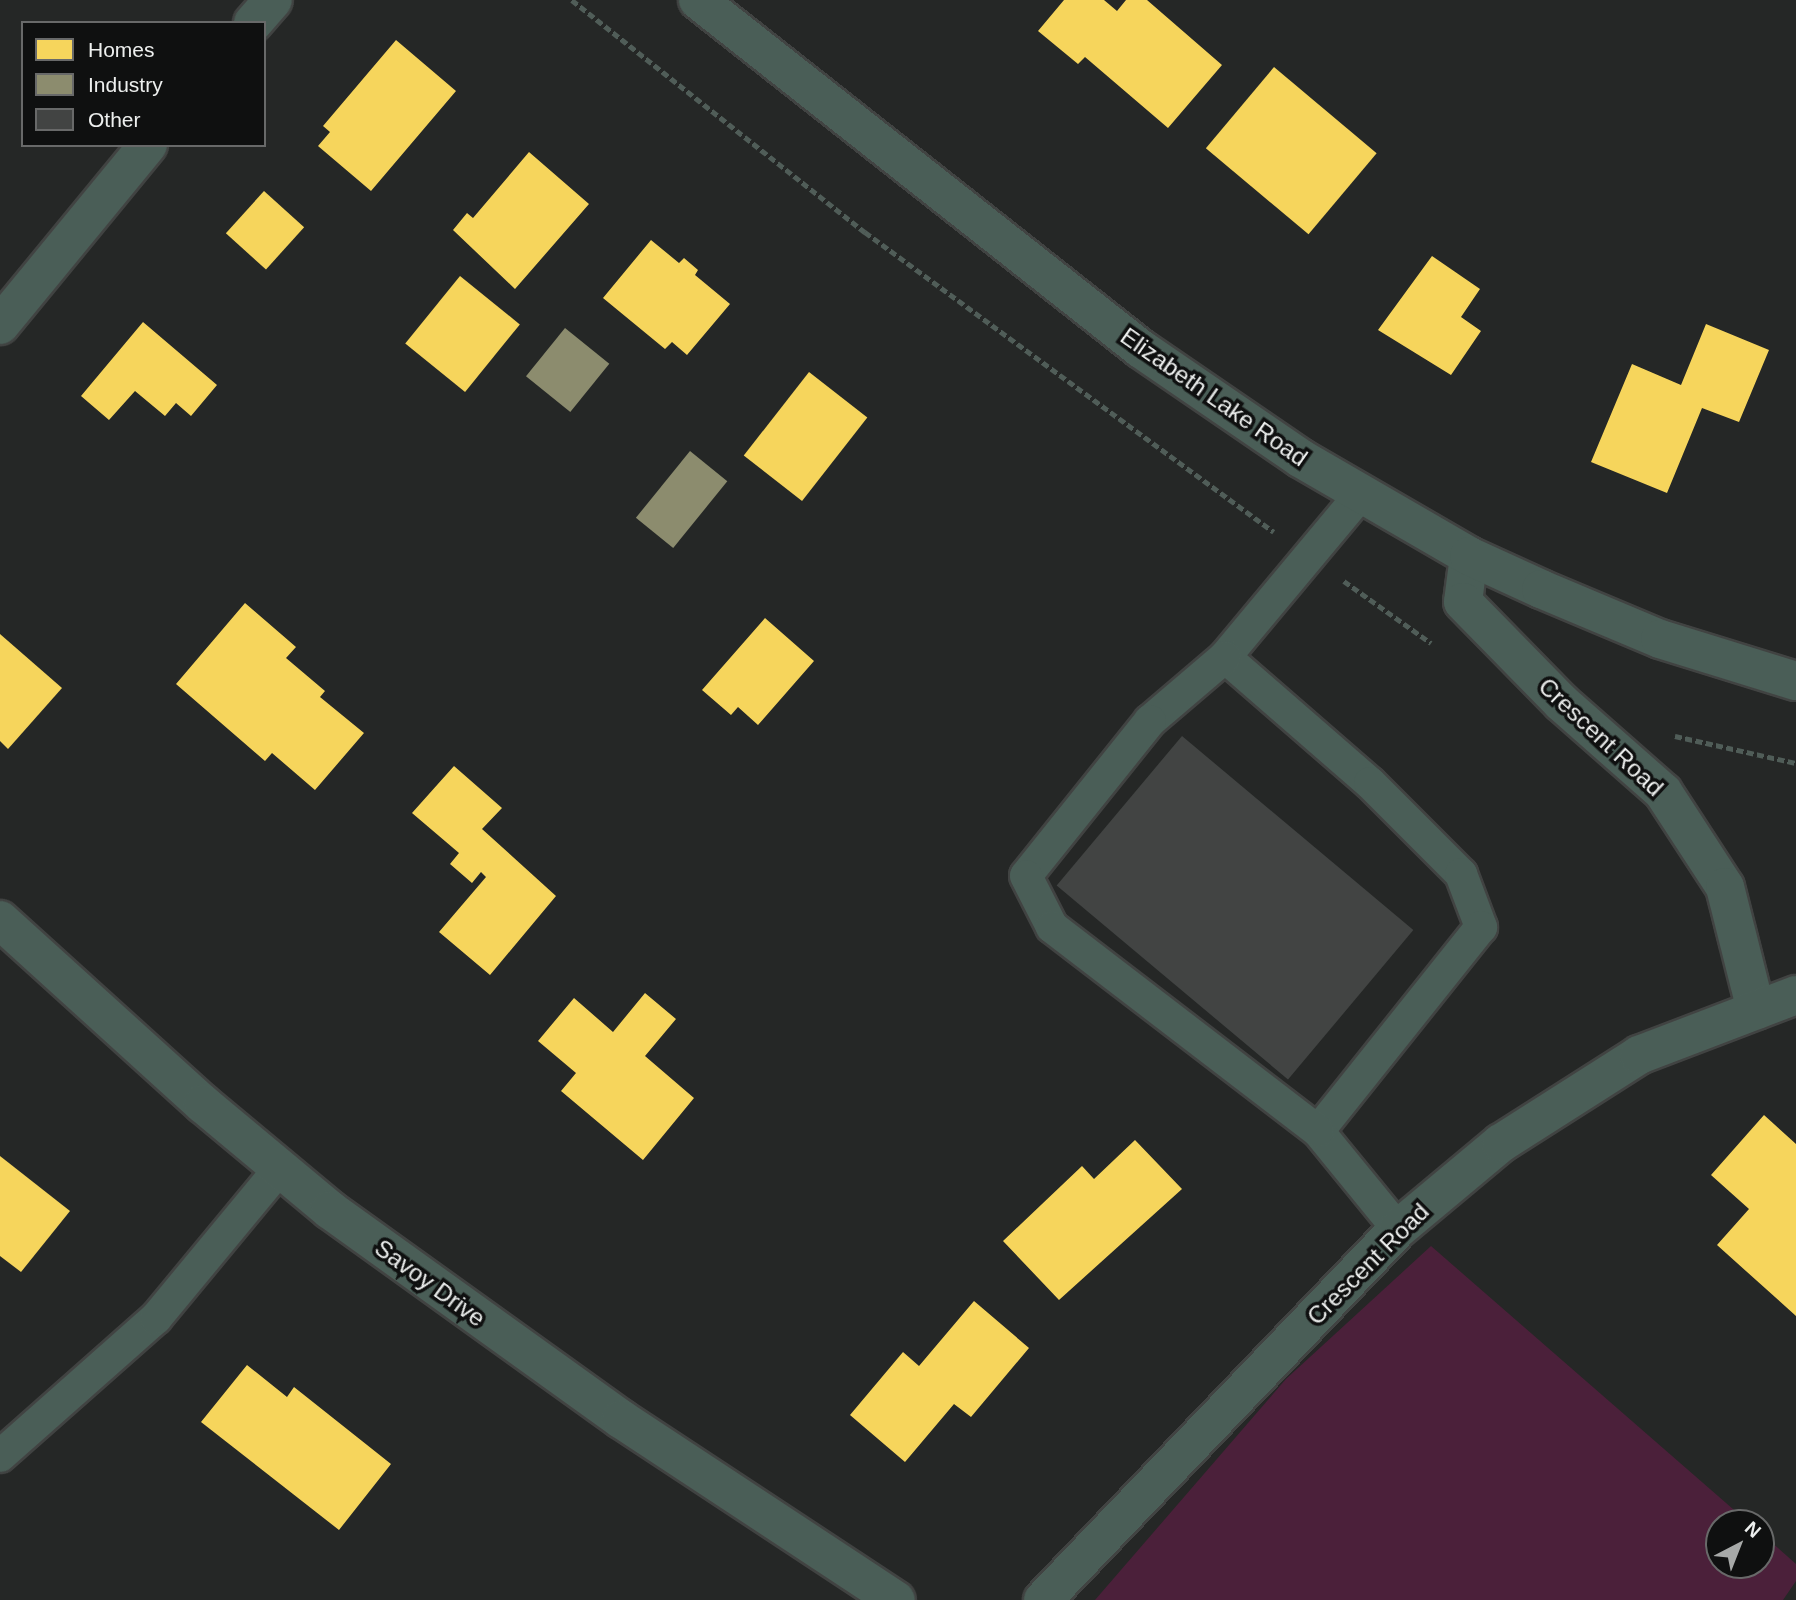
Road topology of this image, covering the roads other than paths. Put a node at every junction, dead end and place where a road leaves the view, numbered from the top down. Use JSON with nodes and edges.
{"nodes":[{"id":1,"x":273,"y":0,"type":"edge"},
{"id":2,"x":698,"y":0,"type":"edge"},
{"id":3,"x":255,"y":21,"type":"edge"},
{"id":4,"x":146,"y":147,"type":"edge"},
{"id":5,"x":0,"y":325,"type":"edge"},
{"id":6,"x":1360,"y":495,"type":"junction"},
{"id":7,"x":1469,"y":556,"type":"junction"},
{"id":8,"x":1225,"y":657,"type":"junction"},
{"id":9,"x":1796,"y":681,"type":"edge"},
{"id":10,"x":0,"y":920,"type":"edge"},
{"id":11,"x":1796,"y":995,"type":"edge"},
{"id":12,"x":1756,"y":1010,"type":"junction"},
{"id":13,"x":1318,"y":1131,"type":"junction"},
{"id":14,"x":280,"y":1168,"type":"junction"},
{"id":15,"x":1398,"y":1229,"type":"junction"},
{"id":16,"x":0,"y":1456,"type":"edge"},
{"id":17,"x":896,"y":1600,"type":"edge"},
{"id":18,"x":1043,"y":1600,"type":"edge"}],
"edges":[{"from":1,"to":3,"type":"street"},
{"from":2,"to":6,"type":"street","name":"Elizabeth Lake Road"},
{"from":4,"to":5,"type":"street"},
{"from":6,"to":7,"type":"street","name":"Elizabeth Lake Road"},
{"from":6,"to":8,"type":"lane"},
{"from":7,"to":9,"type":"street","name":"Elizabeth Lake Road"},
{"from":7,"to":12,"type":"street","name":"Crescent Road"},
{"from":8,"to":13,"type":"lane"},
{"from":8,"to":13,"type":"lane"},
{"from":10,"to":14,"type":"street","name":"Savoy Drive"},
{"from":11,"to":12,"type":"street","name":"Crescent Road"},
{"from":12,"to":15,"type":"street","name":"Crescent Road"},
{"from":13,"to":15,"type":"lane"},
{"from":14,"to":16,"type":"lane"},
{"from":14,"to":17,"type":"street","name":"Savoy Drive"},
{"from":15,"to":18,"type":"street","name":"Crescent Road"}]}
